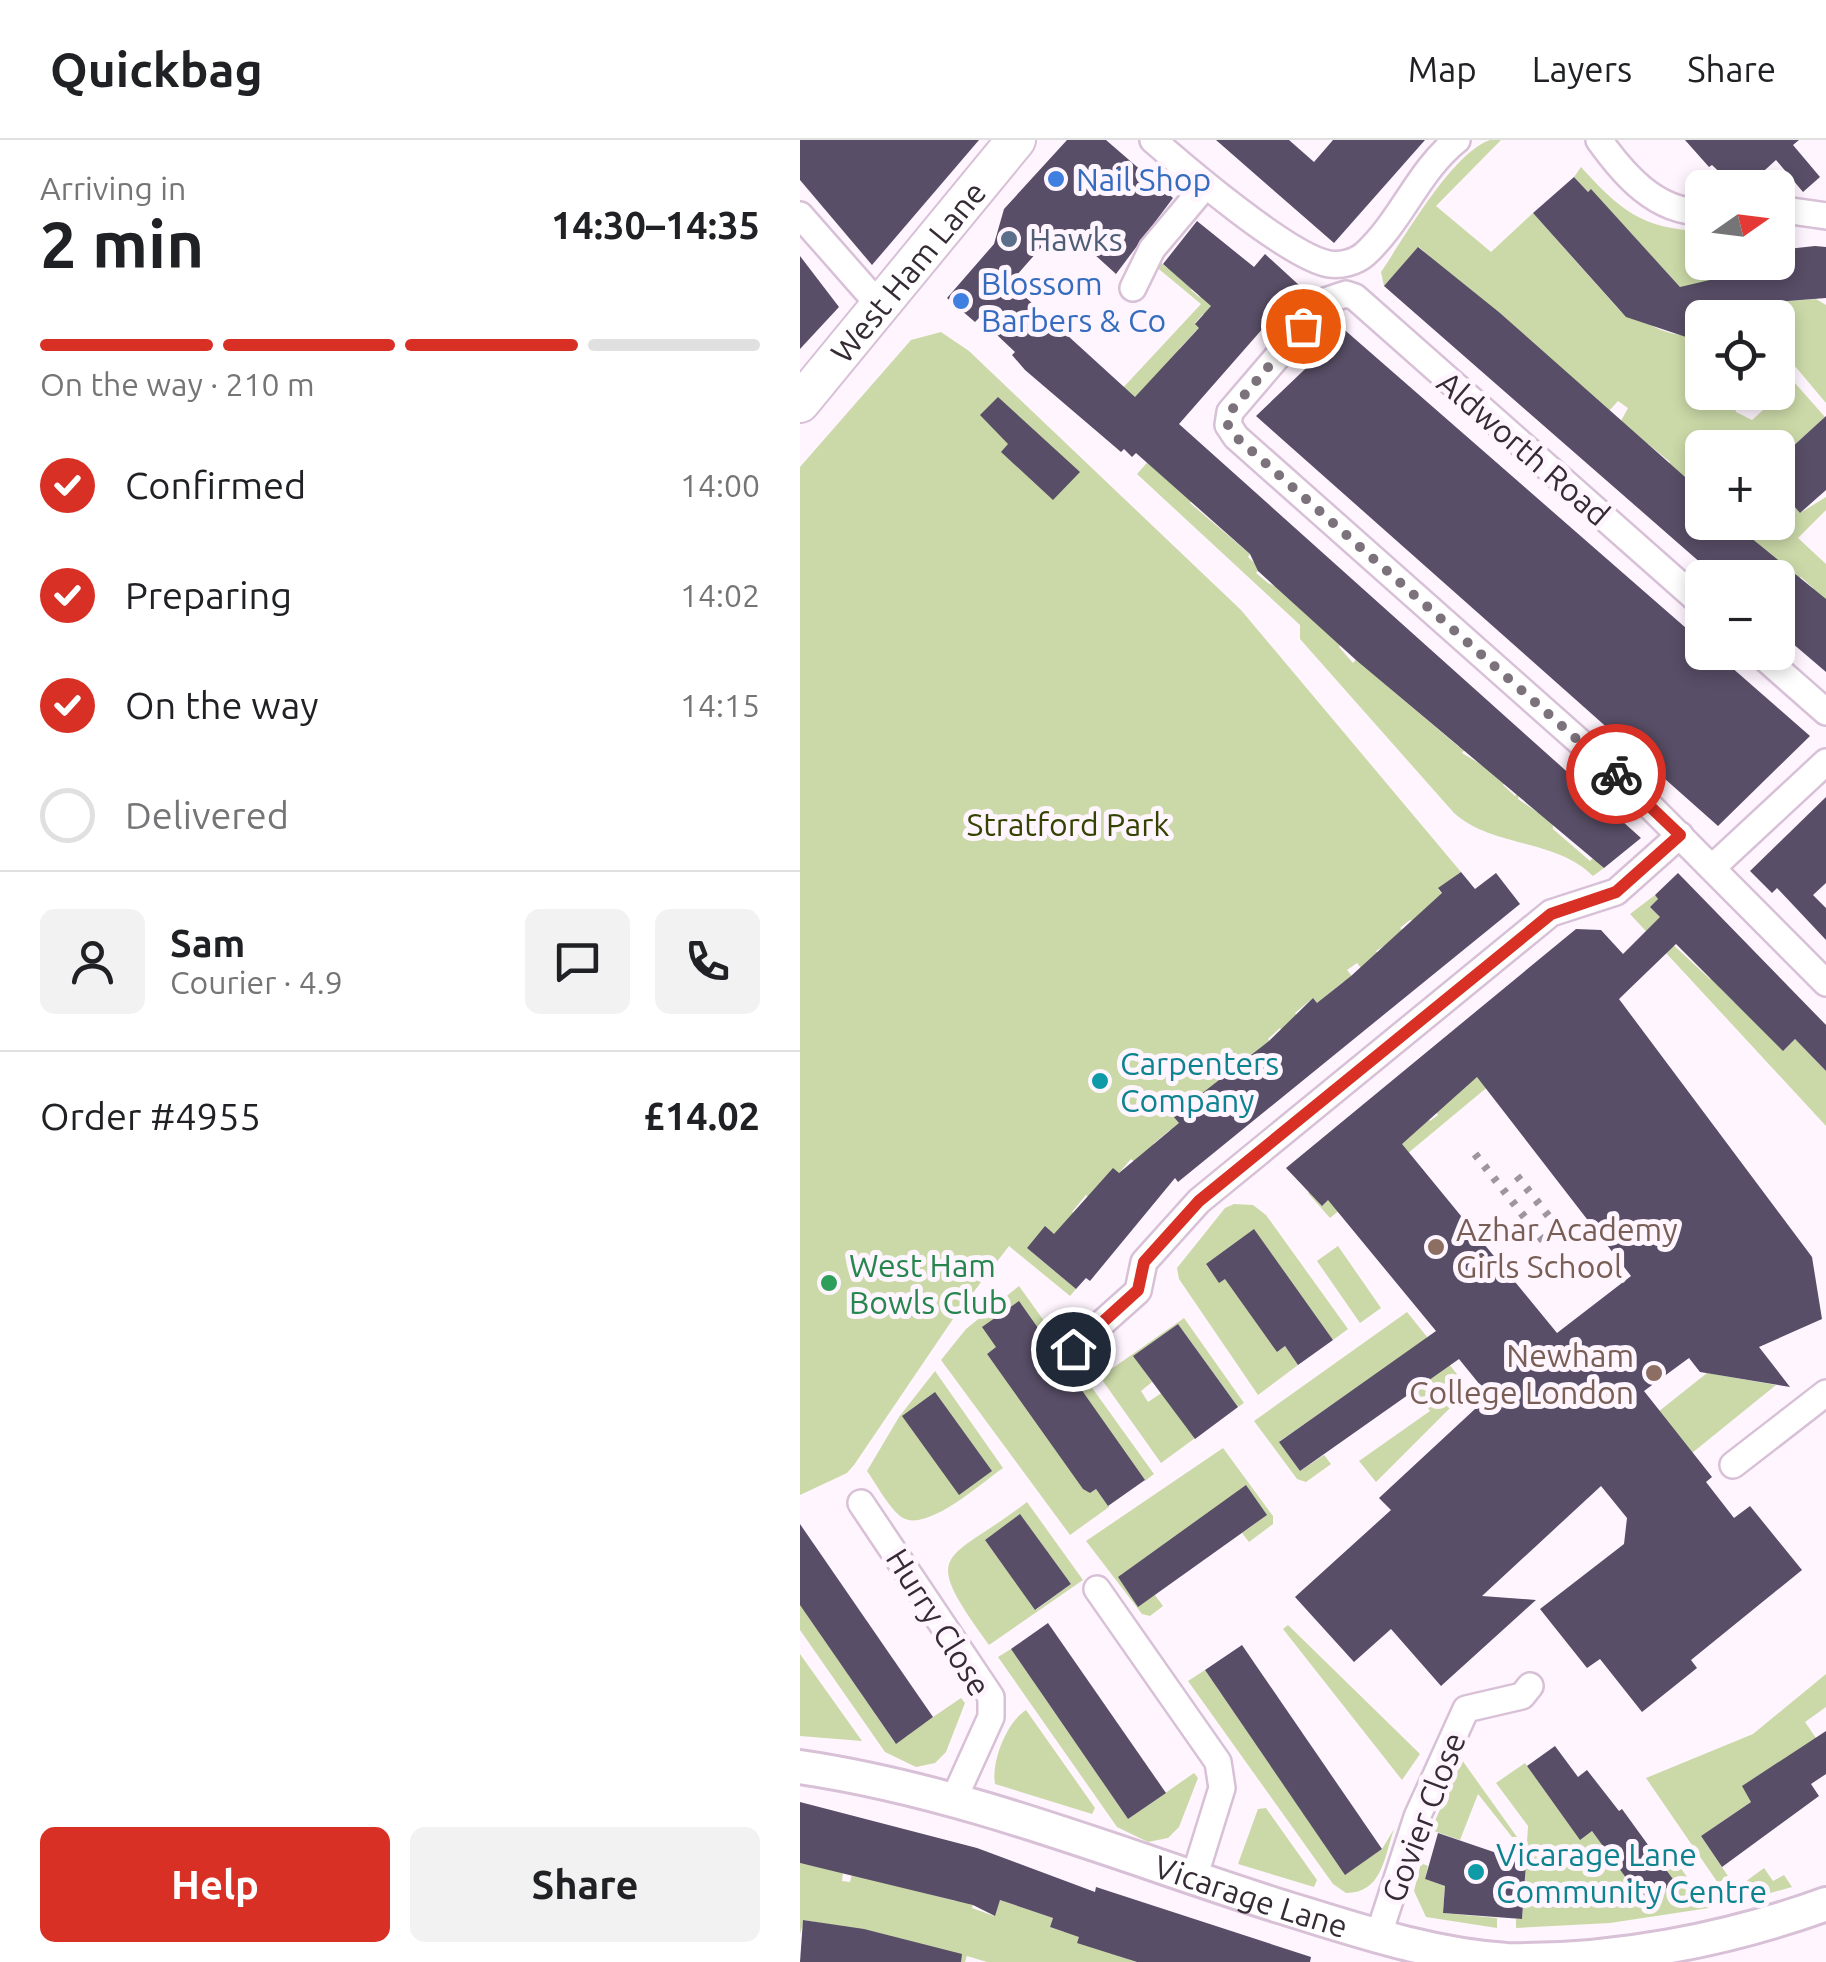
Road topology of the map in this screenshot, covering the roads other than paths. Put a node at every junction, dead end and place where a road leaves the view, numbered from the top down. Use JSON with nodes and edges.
{"nodes":[{"id":1,"x":1016,"y":140,"type":"edge"},
{"id":2,"x":1152,"y":140,"type":"edge"},
{"id":3,"x":1457,"y":140,"type":"edge"},
{"id":4,"x":1599,"y":140,"type":"edge"},
{"id":5,"x":1205,"y":186,"type":"junction"},
{"id":6,"x":1685,"y":209,"type":"edge"},
{"id":7,"x":1795,"y":211,"type":"edge"},
{"id":8,"x":800,"y":215,"type":"edge"},
{"id":9,"x":1826,"y":216,"type":"edge"},
{"id":10,"x":1133,"y":288,"type":"dead end"},
{"id":11,"x":881,"y":307,"type":"junction"},
{"id":12,"x":800,"y":403,"type":"edge"},
{"id":13,"x":1685,"y":589,"type":"edge"},
{"id":14,"x":1778,"y":670,"type":"edge"},
{"id":15,"x":1826,"y":712,"type":"edge"},
{"id":16,"x":1826,"y":762,"type":"edge"},
{"id":17,"x":1680,"y":835,"type":"junction"},
{"id":18,"x":1713,"y":867,"type":"junction"},
{"id":19,"x":1826,"y":983,"type":"edge"},
{"id":20,"x":1073,"y":1349,"type":"dead end"},
{"id":21,"x":1826,"y":1393,"type":"edge"},
{"id":22,"x":1734,"y":1464,"type":"dead end"},
{"id":23,"x":861,"y":1503,"type":"dead end"},
{"id":24,"x":1097,"y":1588,"type":"dead end"},
{"id":25,"x":1530,"y":1686,"type":"dead end"},
{"id":26,"x":800,"y":1767,"type":"edge"},
{"id":27,"x":953,"y":1801,"type":"junction"},
{"id":28,"x":1194,"y":1878,"type":"junction"},
{"id":29,"x":1826,"y":1904,"type":"edge"},
{"id":30,"x":1378,"y":1936,"type":"junction"},
{"id":31,"x":1709,"y":1950,"type":"edge"}],
"edges":[{"from":1,"to":11,"type":"main road","name":"West Ham Lane"},
{"from":2,"to":5,"type":"street"},
{"from":3,"to":5,"type":"street"},
{"from":4,"to":6,"type":"street"},
{"from":5,"to":10,"type":"street"},
{"from":7,"to":9,"type":"street"},
{"from":8,"to":11,"type":"street"},
{"from":11,"to":12,"type":"main road","name":"West Ham Lane"},
{"from":13,"to":17,"type":"street","name":"Aldworth Road"},
{"from":14,"to":15,"type":"street"},
{"from":16,"to":18,"type":"street"},
{"from":17,"to":18,"type":"street"},
{"from":17,"to":20,"type":"street"},
{"from":18,"to":19,"type":"street"},
{"from":21,"to":22,"type":"street"},
{"from":23,"to":27,"type":"street","name":"Hurry Close"},
{"from":24,"to":28,"type":"street"},
{"from":25,"to":30,"type":"street","name":"Govier Close"},
{"from":26,"to":27,"type":"main road","name":"Vicarage Lane"},
{"from":27,"to":28,"type":"main road","name":"Vicarage Lane"},
{"from":28,"to":30,"type":"main road","name":"Vicarage Lane"},
{"from":29,"to":31,"type":"main road","name":"Vicarage Lane"},
{"from":30,"to":31,"type":"main road","name":"Vicarage Lane"}]}
